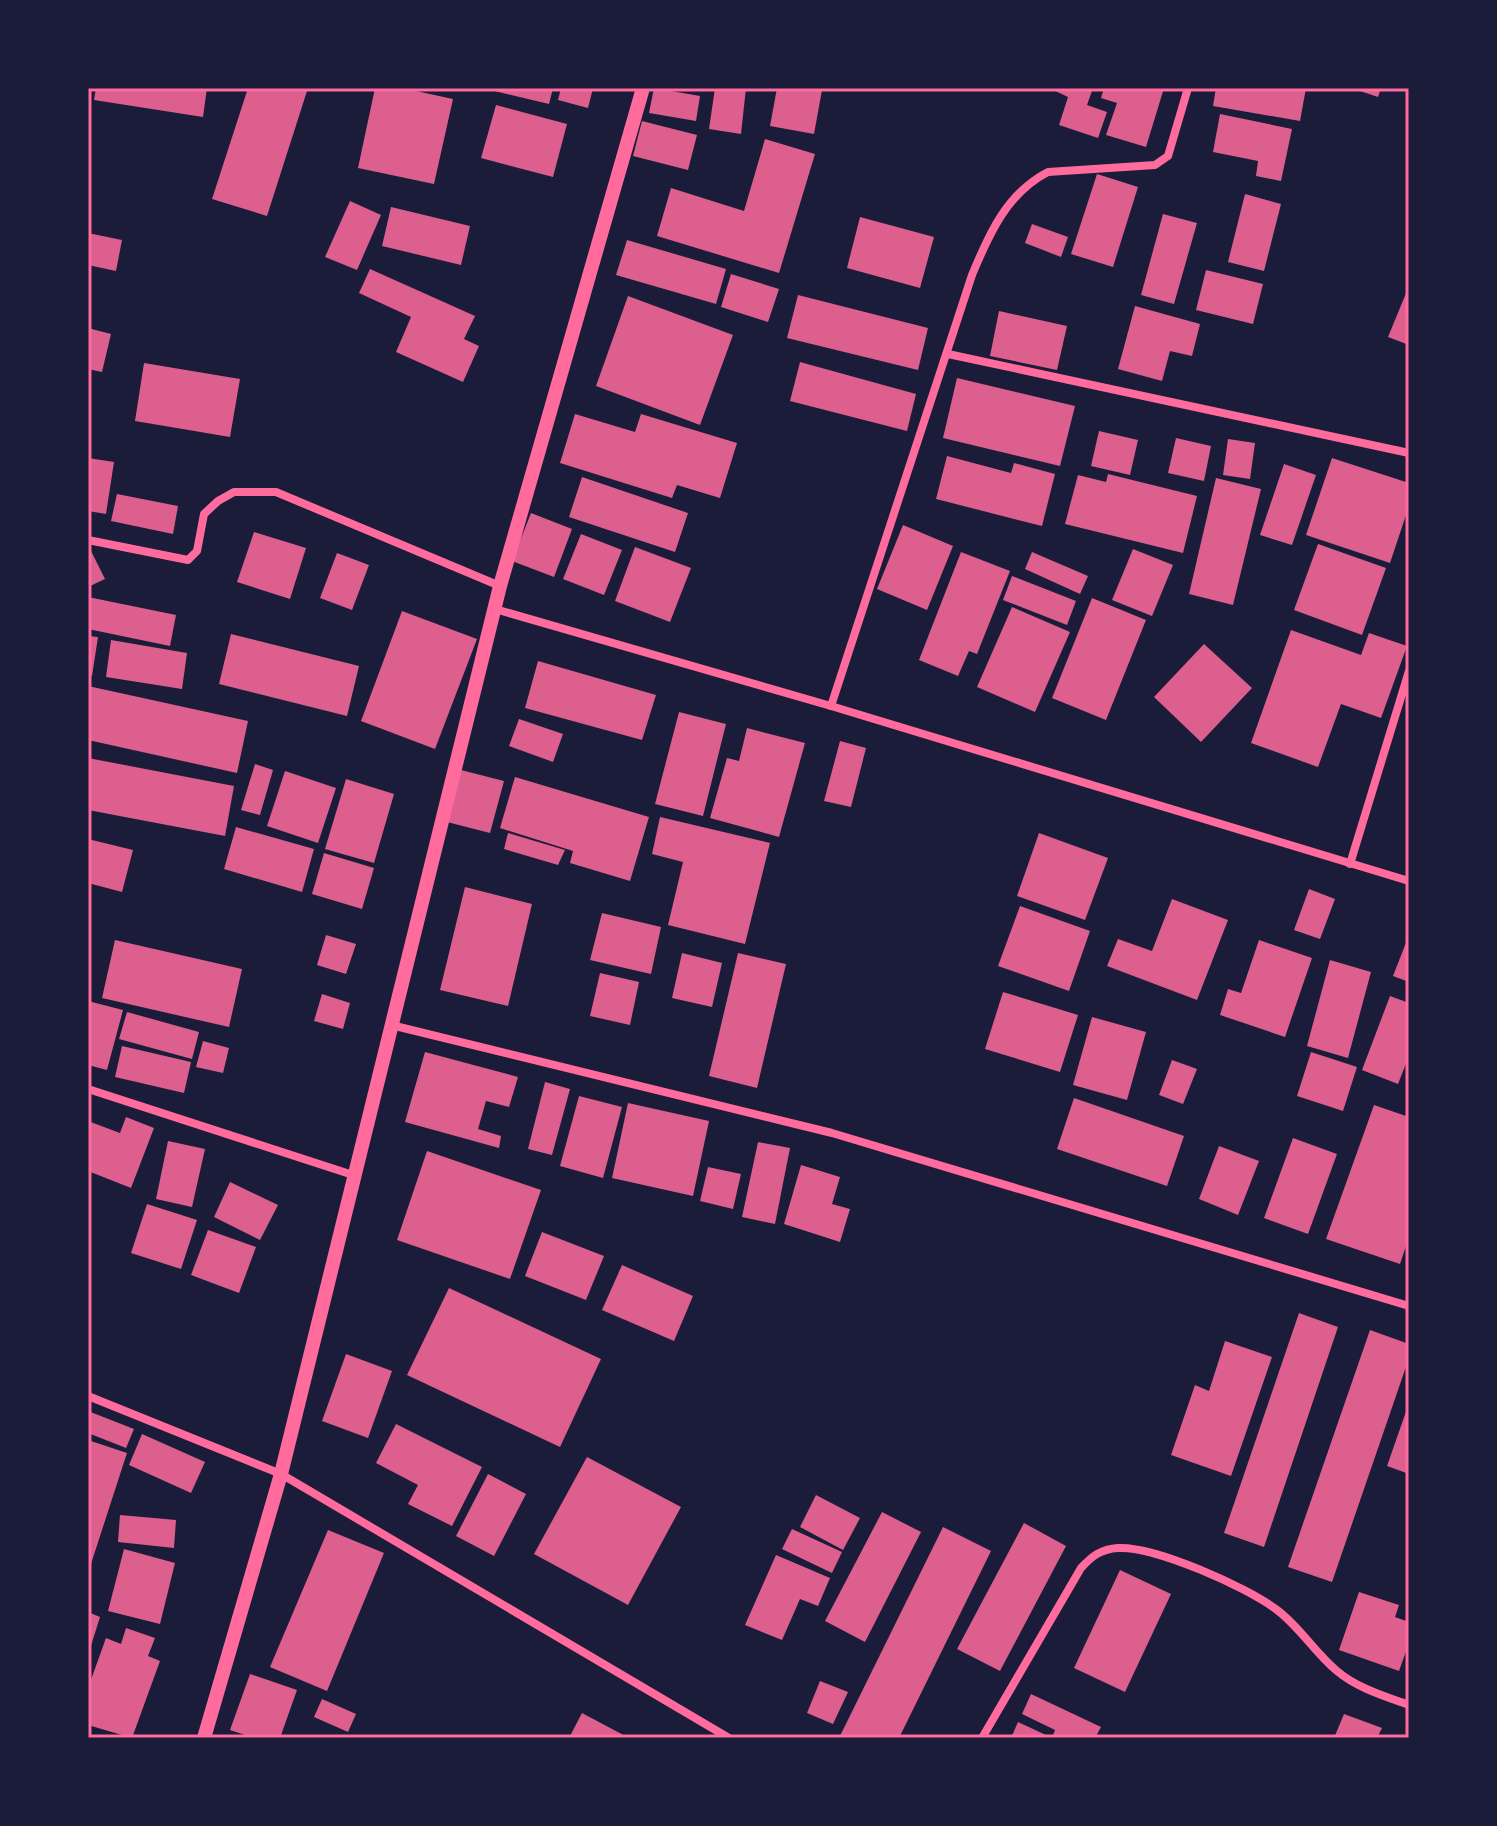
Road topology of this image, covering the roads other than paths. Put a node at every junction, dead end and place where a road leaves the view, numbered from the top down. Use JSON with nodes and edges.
{"nodes":[{"id":1,"x":643,"y":88,"type":"edge"},
{"id":2,"x":1188,"y":88,"type":"edge"},
{"id":3,"x":948,"y":354,"type":"junction"},
{"id":4,"x":1409,"y":453,"type":"edge"},
{"id":5,"x":88,"y":540,"type":"edge"},
{"id":6,"x":500,"y":586,"type":"junction"},
{"id":7,"x":495,"y":609,"type":"junction"},
{"id":8,"x":1409,"y":671,"type":"edge"},
{"id":9,"x":831,"y":706,"type":"junction"},
{"id":10,"x":1350,"y":864,"type":"junction"},
{"id":11,"x":1409,"y":881,"type":"edge"},
{"id":12,"x":391,"y":1025,"type":"junction"},
{"id":13,"x":88,"y":1089,"type":"edge"},
{"id":14,"x":353,"y":1175,"type":"junction"},
{"id":15,"x":1409,"y":1306,"type":"edge"},
{"id":16,"x":88,"y":1396,"type":"edge"},
{"id":17,"x":281,"y":1474,"type":"junction"},
{"id":18,"x":1409,"y":1705,"type":"edge"},
{"id":19,"x":204,"y":1738,"type":"edge"},
{"id":20,"x":729,"y":1738,"type":"edge"},
{"id":21,"x":982,"y":1738,"type":"edge"}],
"edges":[{"from":1,"to":6,"type":"street"},
{"from":2,"to":3,"type":"street"},
{"from":3,"to":4,"type":"street"},
{"from":3,"to":9,"type":"street"},
{"from":5,"to":6,"type":"street"},
{"from":6,"to":7,"type":"street"},
{"from":7,"to":9,"type":"street"},
{"from":7,"to":12,"type":"street"},
{"from":8,"to":10,"type":"street"},
{"from":9,"to":10,"type":"street"},
{"from":10,"to":11,"type":"street"},
{"from":12,"to":14,"type":"street"},
{"from":12,"to":15,"type":"street"},
{"from":13,"to":14,"type":"street"},
{"from":14,"to":17,"type":"street"},
{"from":16,"to":17,"type":"street"},
{"from":17,"to":19,"type":"street"},
{"from":17,"to":20,"type":"street"},
{"from":18,"to":21,"type":"street"}]}
